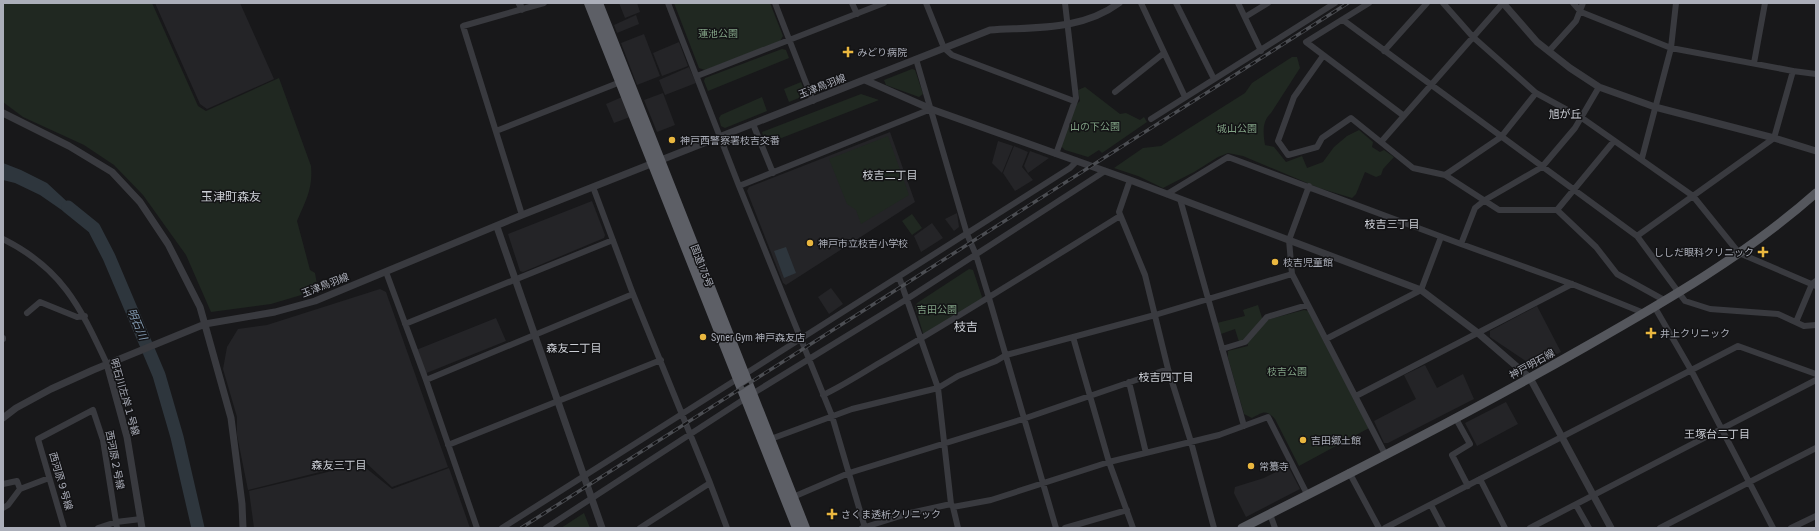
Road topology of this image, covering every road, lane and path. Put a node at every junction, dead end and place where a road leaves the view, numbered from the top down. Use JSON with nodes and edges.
{"nodes":[{"id":1,"x":544,"y":3,"type":"edge"},
{"id":2,"x":589,"y":3,"type":"edge"},
{"id":3,"x":598,"y":3,"type":"edge"},
{"id":4,"x":668,"y":3,"type":"edge"},
{"id":5,"x":775,"y":3,"type":"edge"},
{"id":6,"x":852,"y":3,"type":"edge"},
{"id":7,"x":884,"y":3,"type":"edge"},
{"id":8,"x":926,"y":3,"type":"edge"},
{"id":9,"x":1065,"y":3,"type":"edge"},
{"id":10,"x":1119,"y":3,"type":"edge"},
{"id":11,"x":1141,"y":3,"type":"edge"},
{"id":12,"x":1176,"y":3,"type":"edge"},
{"id":13,"x":1238,"y":3,"type":"edge"},
{"id":14,"x":1268,"y":3,"type":"edge"},
{"id":15,"x":1369,"y":3,"type":"edge"},
{"id":16,"x":1427,"y":3,"type":"edge"},
{"id":17,"x":1443,"y":3,"type":"edge"},
{"id":18,"x":1503,"y":3,"type":"edge"},
{"id":19,"x":1573,"y":3,"type":"edge"},
{"id":20,"x":1583,"y":3,"type":"edge"},
{"id":21,"x":1676,"y":3,"type":"edge"},
{"id":22,"x":1765,"y":3,"type":"edge"},
{"id":23,"x":1333,"y":4,"type":"edge"},
{"id":24,"x":520,"y":6,"type":"edge"},
{"id":25,"x":1581,"y":12,"type":"junction"},
{"id":26,"x":857,"y":14,"type":"junction"},
{"id":27,"x":1245,"y":17,"type":"junction"},
{"id":28,"x":1343,"y":20,"type":"junction"},
{"id":29,"x":1068,"y":25,"type":"junction"},
{"id":30,"x":1473,"y":37,"type":"junction"},
{"id":31,"x":790,"y":40,"type":"junction"},
{"id":32,"x":944,"y":48,"type":"junction"},
{"id":33,"x":1671,"y":48,"type":"junction"},
{"id":34,"x":1261,"y":51,"type":"junction"},
{"id":35,"x":1384,"y":51,"type":"junction"},
{"id":36,"x":1549,"y":51,"type":"junction"},
{"id":37,"x":1164,"y":53,"type":"junction"},
{"id":38,"x":1323,"y":56,"type":"junction"},
{"id":39,"x":916,"y":59,"type":"junction"},
{"id":40,"x":1754,"y":63,"type":"junction"},
{"id":41,"x":1793,"y":72,"type":"junction"},
{"id":42,"x":1816,"y":74,"type":"edge"},
{"id":43,"x":697,"y":76,"type":"junction"},
{"id":44,"x":1214,"y":79,"type":"junction"},
{"id":45,"x":624,"y":80,"type":"junction"},
{"id":46,"x":865,"y":80,"type":"junction"},
{"id":47,"x":1431,"y":85,"type":"junction"},
{"id":48,"x":1599,"y":86,"type":"junction"},
{"id":49,"x":1115,"y":92,"type":"dead end"},
{"id":50,"x":1536,"y":93,"type":"junction"},
{"id":51,"x":1185,"y":97,"type":"junction"},
{"id":52,"x":813,"y":101,"type":"junction"},
{"id":53,"x":1074,"y":101,"type":"junction"},
{"id":54,"x":1655,"y":107,"type":"junction"},
{"id":55,"x":930,"y":108,"type":"junction"},
{"id":56,"x":4,"y":115,"type":"edge"},
{"id":57,"x":1404,"y":116,"type":"junction"},
{"id":58,"x":1582,"y":118,"type":"junction"},
{"id":59,"x":1151,"y":119,"type":"dead end"},
{"id":60,"x":753,"y":124,"type":"junction"},
{"id":61,"x":496,"y":131,"type":"junction"},
{"id":62,"x":720,"y":137,"type":"junction"},
{"id":63,"x":1501,"y":137,"type":"junction"},
{"id":64,"x":1774,"y":138,"type":"junction"},
{"id":65,"x":1614,"y":141,"type":"junction"},
{"id":66,"x":1380,"y":142,"type":"junction"},
{"id":67,"x":1816,"y":151,"type":"edge"},
{"id":68,"x":1056,"y":154,"type":"junction"},
{"id":69,"x":1642,"y":158,"type":"junction"},
{"id":70,"x":1077,"y":161,"type":"junction"},
{"id":71,"x":657,"y":163,"type":"junction"},
{"id":72,"x":1542,"y":167,"type":"junction"},
{"id":73,"x":1105,"y":171,"type":"junction"},
{"id":74,"x":773,"y":173,"type":"junction"},
{"id":75,"x":1445,"y":175,"type":"junction"},
{"id":76,"x":1130,"y":180,"type":"junction"},
{"id":77,"x":739,"y":186,"type":"junction"},
{"id":78,"x":1309,"y":186,"type":"junction"},
{"id":79,"x":593,"y":187,"type":"junction"},
{"id":80,"x":1574,"y":190,"type":"junction"},
{"id":81,"x":1816,"y":193,"type":"edge"},
{"id":82,"x":1167,"y":194,"type":"junction"},
{"id":83,"x":1693,"y":196,"type":"junction"},
{"id":84,"x":1180,"y":199,"type":"junction"},
{"id":85,"x":1485,"y":200,"type":"junction"},
{"id":86,"x":1557,"y":210,"type":"junction"},
{"id":87,"x":522,"y":215,"type":"junction"},
{"id":88,"x":1120,"y":216,"type":"junction"},
{"id":89,"x":497,"y":227,"type":"junction"},
{"id":90,"x":967,"y":234,"type":"junction"},
{"id":91,"x":1441,"y":236,"type":"junction"},
{"id":92,"x":1637,"y":236,"type":"junction"},
{"id":93,"x":3,"y":239,"type":"edge"},
{"id":94,"x":613,"y":240,"type":"junction"},
{"id":95,"x":1289,"y":240,"type":"junction"},
{"id":96,"x":1461,"y":244,"type":"junction"},
{"id":97,"x":1739,"y":253,"type":"junction"},
{"id":98,"x":976,"y":255,"type":"junction"},
{"id":99,"x":386,"y":272,"type":"junction"},
{"id":100,"x":1292,"y":274,"type":"junction"},
{"id":101,"x":900,"y":277,"type":"junction"},
{"id":102,"x":515,"y":279,"type":"junction"},
{"id":103,"x":1572,"y":284,"type":"junction"},
{"id":104,"x":1815,"y":284,"type":"edge"},
{"id":105,"x":1421,"y":290,"type":"junction"},
{"id":106,"x":1679,"y":293,"type":"junction"},
{"id":107,"x":634,"y":294,"type":"junction"},
{"id":108,"x":989,"y":298,"type":"junction"},
{"id":109,"x":907,"y":299,"type":"junction"},
{"id":110,"x":1208,"y":300,"type":"junction"},
{"id":111,"x":1664,"y":300,"type":"junction"},
{"id":112,"x":1307,"y":304,"type":"junction"},
{"id":113,"x":1654,"y":306,"type":"junction"},
{"id":114,"x":27,"y":313,"type":"dead end"},
{"id":115,"x":1644,"y":313,"type":"junction"},
{"id":116,"x":1155,"y":315,"type":"junction"},
{"id":117,"x":85,"y":316,"type":"junction"},
{"id":118,"x":1796,"y":322,"type":"junction"},
{"id":119,"x":205,"y":324,"type":"junction"},
{"id":120,"x":405,"y":324,"type":"junction"},
{"id":121,"x":1816,"y":325,"type":"edge"},
{"id":122,"x":1478,"y":334,"type":"junction"},
{"id":123,"x":535,"y":335,"type":"junction"},
{"id":124,"x":1073,"y":337,"type":"junction"},
{"id":125,"x":1326,"y":339,"type":"junction"},
{"id":126,"x":800,"y":340,"type":"junction"},
{"id":127,"x":921,"y":340,"type":"junction"},
{"id":128,"x":1222,"y":349,"type":"junction"},
{"id":129,"x":1006,"y":355,"type":"junction"},
{"id":130,"x":661,"y":360,"type":"junction"},
{"id":131,"x":808,"y":360,"type":"junction"},
{"id":132,"x":107,"y":364,"type":"junction"},
{"id":133,"x":1168,"y":369,"type":"junction"},
{"id":134,"x":1690,"y":370,"type":"junction"},
{"id":135,"x":1816,"y":374,"type":"edge"},
{"id":136,"x":741,"y":376,"type":"junction"},
{"id":137,"x":1530,"y":378,"type":"junction"},
{"id":138,"x":426,"y":380,"type":"junction"},
{"id":139,"x":1816,"y":380,"type":"edge"},
{"id":140,"x":1129,"y":382,"type":"junction"},
{"id":141,"x":938,"y":388,"type":"junction"},
{"id":142,"x":823,"y":395,"type":"junction"},
{"id":143,"x":749,"y":396,"type":"junction"},
{"id":144,"x":1090,"y":396,"type":"junction"},
{"id":145,"x":1356,"y":396,"type":"junction"},
{"id":146,"x":558,"y":402,"type":"junction"},
{"id":147,"x":682,"y":413,"type":"junction"},
{"id":148,"x":832,"y":416,"type":"junction"},
{"id":149,"x":1456,"y":417,"type":"junction"},
{"id":150,"x":3,"y":418,"type":"edge"},
{"id":151,"x":1023,"y":419,"type":"junction"},
{"id":152,"x":1244,"y":426,"type":"junction"},
{"id":153,"x":1721,"y":428,"type":"junction"},
{"id":154,"x":690,"y":434,"type":"junction"},
{"id":155,"x":1562,"y":436,"type":"junction"},
{"id":156,"x":38,"y":439,"type":"joint"},
{"id":157,"x":766,"y":440,"type":"junction"},
{"id":158,"x":1191,"y":442,"type":"junction"},
{"id":159,"x":944,"y":444,"type":"junction"},
{"id":160,"x":448,"y":445,"type":"junction"},
{"id":161,"x":1816,"y":448,"type":"edge"},
{"id":162,"x":1146,"y":453,"type":"junction"},
{"id":163,"x":1385,"y":454,"type":"junction"},
{"id":164,"x":1109,"y":462,"type":"junction"},
{"id":165,"x":1349,"y":472,"type":"junction"},
{"id":166,"x":849,"y":473,"type":"junction"},
{"id":167,"x":583,"y":476,"type":"junction"},
{"id":168,"x":49,"y":478,"type":"junction"},
{"id":169,"x":1480,"y":479,"type":"junction"},
{"id":170,"x":1750,"y":482,"type":"junction"},
{"id":171,"x":1042,"y":483,"type":"junction"},
{"id":172,"x":3,"y":484,"type":"edge"},
{"id":173,"x":710,"y":484,"type":"junction"},
{"id":174,"x":1468,"y":486,"type":"junction"},
{"id":175,"x":20,"y":489,"type":"junction"},
{"id":176,"x":1307,"y":494,"type":"junction"},
{"id":177,"x":1595,"y":495,"type":"junction"},
{"id":178,"x":793,"y":497,"type":"junction"},
{"id":179,"x":591,"y":499,"type":"junction"},
{"id":180,"x":1576,"y":504,"type":"junction"},
{"id":181,"x":1431,"y":505,"type":"junction"},
{"id":182,"x":952,"y":506,"type":"junction"},
{"id":183,"x":3,"y":508,"type":"edge"},
{"id":184,"x":1127,"y":510,"type":"junction"},
{"id":185,"x":1270,"y":514,"type":"junction"},
{"id":186,"x":1816,"y":516,"type":"edge"},
{"id":187,"x":141,"y":519,"type":"junction"},
{"id":188,"x":117,"y":525,"type":"edge"},
{"id":189,"x":864,"y":527,"type":"edge"},
{"id":190,"x":64,"y":528,"type":"edge"},
{"id":191,"x":98,"y":528,"type":"edge"},
{"id":192,"x":142,"y":528,"type":"edge"},
{"id":193,"x":243,"y":528,"type":"edge"},
{"id":194,"x":477,"y":528,"type":"edge"},
{"id":195,"x":502,"y":528,"type":"edge"},
{"id":196,"x":546,"y":528,"type":"edge"},
{"id":197,"x":602,"y":528,"type":"edge"},
{"id":198,"x":640,"y":528,"type":"edge"},
{"id":199,"x":727,"y":528,"type":"edge"},
{"id":200,"x":796,"y":528,"type":"edge"},
{"id":201,"x":805,"y":528,"type":"edge"},
{"id":202,"x":958,"y":528,"type":"edge"},
{"id":203,"x":1056,"y":528,"type":"edge"},
{"id":204,"x":1065,"y":528,"type":"edge"},
{"id":205,"x":1133,"y":528,"type":"edge"},
{"id":206,"x":1214,"y":528,"type":"edge"},
{"id":207,"x":1242,"y":528,"type":"edge"},
{"id":208,"x":1275,"y":528,"type":"edge"},
{"id":209,"x":1379,"y":528,"type":"edge"},
{"id":210,"x":1385,"y":528,"type":"edge"},
{"id":211,"x":1443,"y":528,"type":"edge"},
{"id":212,"x":1505,"y":528,"type":"edge"},
{"id":213,"x":1530,"y":528,"type":"edge"},
{"id":214,"x":1589,"y":528,"type":"edge"},
{"id":215,"x":1611,"y":528,"type":"edge"},
{"id":216,"x":1660,"y":528,"type":"edge"},
{"id":217,"x":1773,"y":528,"type":"edge"},
{"id":218,"x":1792,"y":528,"type":"edge"}],
"edges":[{"from":1,"to":24,"type":"street"},
{"from":2,"to":45,"type":"highway","name":"国道175号"},
{"from":3,"to":45,"type":"highway","name":"国道175号"},
{"from":4,"to":43,"type":"street"},
{"from":5,"to":31,"type":"street"},
{"from":6,"to":26,"type":"street"},
{"from":7,"to":26,"type":"street"},
{"from":8,"to":32,"type":"street"},
{"from":9,"to":29,"type":"street"},
{"from":10,"to":29,"type":"street","name":"玉津鳥羽線"},
{"from":11,"to":37,"type":"street"},
{"from":12,"to":44,"type":"street"},
{"from":13,"to":27,"type":"street"},
{"from":14,"to":27,"type":"street"},
{"from":15,"to":28,"type":"street"},
{"from":16,"to":35,"type":"street"},
{"from":17,"to":30,"type":"street"},
{"from":18,"to":30,"type":"street"},
{"from":18,"to":36,"type":"street"},
{"from":19,"to":25,"type":"street"},
{"from":20,"to":25,"type":"street"},
{"from":21,"to":33,"type":"street"},
{"from":22,"to":40,"type":"street"},
{"from":23,"to":34,"type":"street"},
{"from":24,"to":61,"type":"street"},
{"from":25,"to":33,"type":"street"},
{"from":25,"to":36,"type":"street"},
{"from":26,"to":31,"type":"street"},
{"from":27,"to":34,"type":"street"},
{"from":28,"to":35,"type":"street"},
{"from":28,"to":38,"type":"street"},
{"from":29,"to":32,"type":"street","name":"玉津鳥羽線"},
{"from":29,"to":53,"type":"street"},
{"from":30,"to":47,"type":"street"},
{"from":30,"to":50,"type":"street"},
{"from":31,"to":43,"type":"street"},
{"from":31,"to":52,"type":"street"},
{"from":32,"to":39,"type":"street","name":"玉津鳥羽線"},
{"from":32,"to":53,"type":"street"},
{"from":33,"to":40,"type":"street"},
{"from":33,"to":54,"type":"street"},
{"from":34,"to":44,"type":"street"},
{"from":35,"to":47,"type":"street"},
{"from":36,"to":48,"type":"street"},
{"from":37,"to":49,"type":"street"},
{"from":37,"to":51,"type":"street"},
{"from":38,"to":57,"type":"street"},
{"from":38,"to":66,"type":"street"},
{"from":39,"to":46,"type":"street","name":"玉津鳥羽線"},
{"from":39,"to":55,"type":"street"},
{"from":40,"to":41,"type":"street"},
{"from":41,"to":42,"type":"street"},
{"from":41,"to":64,"type":"street"},
{"from":43,"to":62,"type":"street"},
{"from":44,"to":51,"type":"street"},
{"from":45,"to":61,"type":"street"},
{"from":45,"to":71,"type":"highway","name":"国道175号"},
{"from":46,"to":52,"type":"street","name":"玉津鳥羽線"},
{"from":46,"to":55,"type":"street"},
{"from":47,"to":57,"type":"street"},
{"from":47,"to":63,"type":"street"},
{"from":48,"to":54,"type":"street"},
{"from":48,"to":58,"type":"street"},
{"from":50,"to":58,"type":"street"},
{"from":50,"to":63,"type":"street"},
{"from":51,"to":59,"type":"street"},
{"from":52,"to":60,"type":"street","name":"玉津鳥羽線"},
{"from":53,"to":68,"type":"street"},
{"from":54,"to":64,"type":"street"},
{"from":54,"to":69,"type":"street"},
{"from":55,"to":68,"type":"street"},
{"from":55,"to":74,"type":"street"},
{"from":55,"to":90,"type":"street"},
{"from":56,"to":119,"type":"street"},
{"from":57,"to":66,"type":"street"},
{"from":58,"to":65,"type":"street"},
{"from":58,"to":72,"type":"street"},
{"from":60,"to":62,"type":"street","name":"玉津鳥羽線"},
{"from":60,"to":74,"type":"street"},
{"from":61,"to":87,"type":"street"},
{"from":62,"to":71,"type":"street","name":"玉津鳥羽線"},
{"from":62,"to":77,"type":"street"},
{"from":63,"to":72,"type":"street"},
{"from":63,"to":75,"type":"street"},
{"from":64,"to":67,"type":"street"},
{"from":64,"to":83,"type":"street"},
{"from":65,"to":69,"type":"street"},
{"from":65,"to":80,"type":"street"},
{"from":66,"to":75,"type":"street"},
{"from":68,"to":70,"type":"street"},
{"from":69,"to":83,"type":"street"},
{"from":70,"to":73,"type":"street"},
{"from":70,"to":90,"type":"street"},
{"from":71,"to":79,"type":"street","name":"玉津鳥羽線"},
{"from":71,"to":136,"type":"highway","name":"国道175号"},
{"from":72,"to":80,"type":"street"},
{"from":72,"to":85,"type":"street"},
{"from":73,"to":76,"type":"street"},
{"from":73,"to":98,"type":"street"},
{"from":74,"to":77,"type":"street"},
{"from":75,"to":85,"type":"street"},
{"from":76,"to":82,"type":"street"},
{"from":76,"to":88,"type":"street"},
{"from":77,"to":126,"type":"street"},
{"from":78,"to":82,"type":"street"},
{"from":78,"to":91,"type":"street"},
{"from":78,"to":95,"type":"street"},
{"from":79,"to":87,"type":"street","name":"玉津鳥羽線"},
{"from":79,"to":94,"type":"street"},
{"from":80,"to":86,"type":"street"},
{"from":80,"to":92,"type":"street"},
{"from":81,"to":97,"type":"main road","name":"神戸明石線"},
{"from":82,"to":84,"type":"street"},
{"from":83,"to":92,"type":"street"},
{"from":83,"to":97,"type":"street"},
{"from":84,"to":95,"type":"street"},
{"from":84,"to":110,"type":"street"},
{"from":85,"to":86,"type":"street"},
{"from":85,"to":96,"type":"street"},
{"from":86,"to":111,"type":"street"},
{"from":87,"to":89,"type":"street","name":"玉津鳥羽線"},
{"from":88,"to":108,"type":"street"},
{"from":88,"to":116,"type":"street"},
{"from":89,"to":99,"type":"street","name":"玉津鳥羽線"},
{"from":89,"to":102,"type":"street"},
{"from":90,"to":98,"type":"street"},
{"from":90,"to":101,"type":"street"},
{"from":91,"to":96,"type":"street"},
{"from":91,"to":105,"type":"street"},
{"from":92,"to":106,"type":"street"},
{"from":93,"to":117,"type":"street","name":"明石川左岸１号線"},
{"from":94,"to":102,"type":"street"},
{"from":94,"to":107,"type":"street"},
{"from":95,"to":100,"type":"street"},
{"from":95,"to":105,"type":"street"},
{"from":96,"to":103,"type":"street"},
{"from":97,"to":104,"type":"street"},
{"from":97,"to":106,"type":"main road","name":"神戸明石線"},
{"from":98,"to":108,"type":"street"},
{"from":98,"to":109,"type":"street"},
{"from":99,"to":119,"type":"street","name":"玉津鳥羽線"},
{"from":99,"to":120,"type":"street"},
{"from":100,"to":110,"type":"street"},
{"from":100,"to":112,"type":"street"},
{"from":101,"to":109,"type":"street"},
{"from":101,"to":126,"type":"street"},
{"from":102,"to":120,"type":"street"},
{"from":102,"to":123,"type":"street"},
{"from":103,"to":115,"type":"street"},
{"from":103,"to":122,"type":"street"},
{"from":104,"to":118,"type":"street"},
{"from":105,"to":122,"type":"street"},
{"from":105,"to":125,"type":"street"},
{"from":106,"to":111,"type":"main road","name":"神戸明石線"},
{"from":106,"to":118,"type":"street"},
{"from":107,"to":123,"type":"street"},
{"from":107,"to":130,"type":"street"},
{"from":108,"to":127,"type":"street"},
{"from":108,"to":129,"type":"street"},
{"from":109,"to":127,"type":"street"},
{"from":109,"to":131,"type":"street"},
{"from":110,"to":116,"type":"street"},
{"from":110,"to":128,"type":"street"},
{"from":111,"to":113,"type":"main road","name":"神戸明石線"},
{"from":112,"to":125,"type":"street"},
{"from":112,"to":128,"type":"street"},
{"from":113,"to":115,"type":"main road","name":"神戸明石線"},
{"from":113,"to":134,"type":"street"},
{"from":114,"to":117,"type":"street"},
{"from":115,"to":137,"type":"main road","name":"神戸明石線"},
{"from":116,"to":124,"type":"street"},
{"from":116,"to":133,"type":"street"},
{"from":117,"to":132,"type":"street","name":"明石川左岸１号線"},
{"from":118,"to":121,"type":"street"},
{"from":119,"to":132,"type":"street","name":"玉津鳥羽線"},
{"from":119,"to":193,"type":"street"},
{"from":120,"to":138,"type":"street"},
{"from":122,"to":137,"type":"street"},
{"from":122,"to":145,"type":"street"},
{"from":123,"to":138,"type":"street"},
{"from":123,"to":146,"type":"street"},
{"from":124,"to":129,"type":"street"},
{"from":124,"to":144,"type":"street"},
{"from":125,"to":145,"type":"street"},
{"from":126,"to":131,"type":"street"},
{"from":126,"to":136,"type":"street"},
{"from":127,"to":141,"type":"street"},
{"from":127,"to":142,"type":"street"},
{"from":128,"to":152,"type":"street"},
{"from":129,"to":141,"type":"street"},
{"from":129,"to":151,"type":"street"},
{"from":130,"to":146,"type":"street"},
{"from":130,"to":147,"type":"street"},
{"from":131,"to":142,"type":"street"},
{"from":131,"to":143,"type":"street"},
{"from":132,"to":150,"type":"street","name":"玉津鳥羽線"},
{"from":132,"to":187,"type":"street","name":"明石川左岸１号線"},
{"from":133,"to":140,"type":"street"},
{"from":133,"to":158,"type":"street"},
{"from":134,"to":135,"type":"street"},
{"from":134,"to":153,"type":"street"},
{"from":134,"to":155,"type":"street"},
{"from":136,"to":143,"type":"highway","name":"国道175号"},
{"from":136,"to":147,"type":"street"},
{"from":137,"to":149,"type":"main road","name":"神戸明石線"},
{"from":137,"to":155,"type":"street"},
{"from":138,"to":160,"type":"street"},
{"from":139,"to":153,"type":"street"},
{"from":140,"to":144,"type":"street"},
{"from":140,"to":162,"type":"street"},
{"from":141,"to":148,"type":"street"},
{"from":141,"to":159,"type":"street"},
{"from":142,"to":148,"type":"street"},
{"from":143,"to":154,"type":"street"},
{"from":143,"to":157,"type":"highway","name":"国道175号"},
{"from":144,"to":151,"type":"street"},
{"from":144,"to":164,"type":"street"},
{"from":145,"to":163,"type":"street"},
{"from":146,"to":160,"type":"street"},
{"from":146,"to":167,"type":"street"},
{"from":147,"to":154,"type":"street"},
{"from":147,"to":167,"type":"street"},
{"from":148,"to":157,"type":"street"},
{"from":148,"to":166,"type":"street"},
{"from":149,"to":163,"type":"main road","name":"神戸明石線"},
{"from":149,"to":174,"type":"street"},
{"from":151,"to":159,"type":"street"},
{"from":151,"to":171,"type":"street"},
{"from":152,"to":158,"type":"street"},
{"from":152,"to":176,"type":"street"},
{"from":153,"to":170,"type":"street"},
{"from":153,"to":177,"type":"street"},
{"from":154,"to":173,"type":"street"},
{"from":154,"to":179,"type":"street"},
{"from":155,"to":169,"type":"street"},
{"from":155,"to":177,"type":"street"},
{"from":156,"to":168,"type":"street","name":"西河原９号線"},
{"from":156,"to":188,"type":"street","name":"西河原２号線"},
{"from":157,"to":178,"type":"highway","name":"国道175号"},
{"from":157,"to":200,"type":"highway","name":"国道175号"},
{"from":158,"to":162,"type":"street"},
{"from":158,"to":206,"type":"street"},
{"from":159,"to":166,"type":"street"},
{"from":159,"to":182,"type":"street"},
{"from":160,"to":194,"type":"street"},
{"from":161,"to":170,"type":"street"},
{"from":162,"to":164,"type":"street"},
{"from":163,"to":165,"type":"main road","name":"神戸明石線"},
{"from":164,"to":171,"type":"street"},
{"from":164,"to":184,"type":"street"},
{"from":165,"to":176,"type":"main road","name":"神戸明石線"},
{"from":165,"to":209,"type":"street"},
{"from":166,"to":178,"type":"street"},
{"from":166,"to":189,"type":"street"},
{"from":167,"to":179,"type":"street"},
{"from":167,"to":195,"type":"street"},
{"from":168,"to":175,"type":"street"},
{"from":168,"to":190,"type":"street","name":"西河原９号線"},
{"from":169,"to":174,"type":"street"},
{"from":169,"to":212,"type":"street"},
{"from":170,"to":216,"type":"street"},
{"from":170,"to":217,"type":"street"},
{"from":171,"to":182,"type":"street"},
{"from":171,"to":203,"type":"street"},
{"from":172,"to":175,"type":"street"},
{"from":173,"to":198,"type":"street"},
{"from":173,"to":199,"type":"street"},
{"from":174,"to":181,"type":"street"},
{"from":175,"to":183,"type":"street"},
{"from":176,"to":185,"type":"main road","name":"神戸明石線"},
{"from":177,"to":180,"type":"street"},
{"from":177,"to":215,"type":"street"},
{"from":178,"to":201,"type":"highway","name":"国道175号"},
{"from":179,"to":196,"type":"street"},
{"from":179,"to":197,"type":"street"},
{"from":180,"to":213,"type":"street"},
{"from":180,"to":214,"type":"street"},
{"from":181,"to":210,"type":"street"},
{"from":181,"to":211,"type":"street"},
{"from":182,"to":189,"type":"street"},
{"from":182,"to":202,"type":"street"},
{"from":184,"to":204,"type":"street"},
{"from":184,"to":205,"type":"street"},
{"from":185,"to":207,"type":"main road","name":"神戸明石線"},
{"from":185,"to":208,"type":"street"},
{"from":186,"to":218,"type":"street"},
{"from":187,"to":188,"type":"street"},
{"from":187,"to":192,"type":"street","name":"明石川左岸１号線"},
{"from":188,"to":191,"type":"street"}]}
